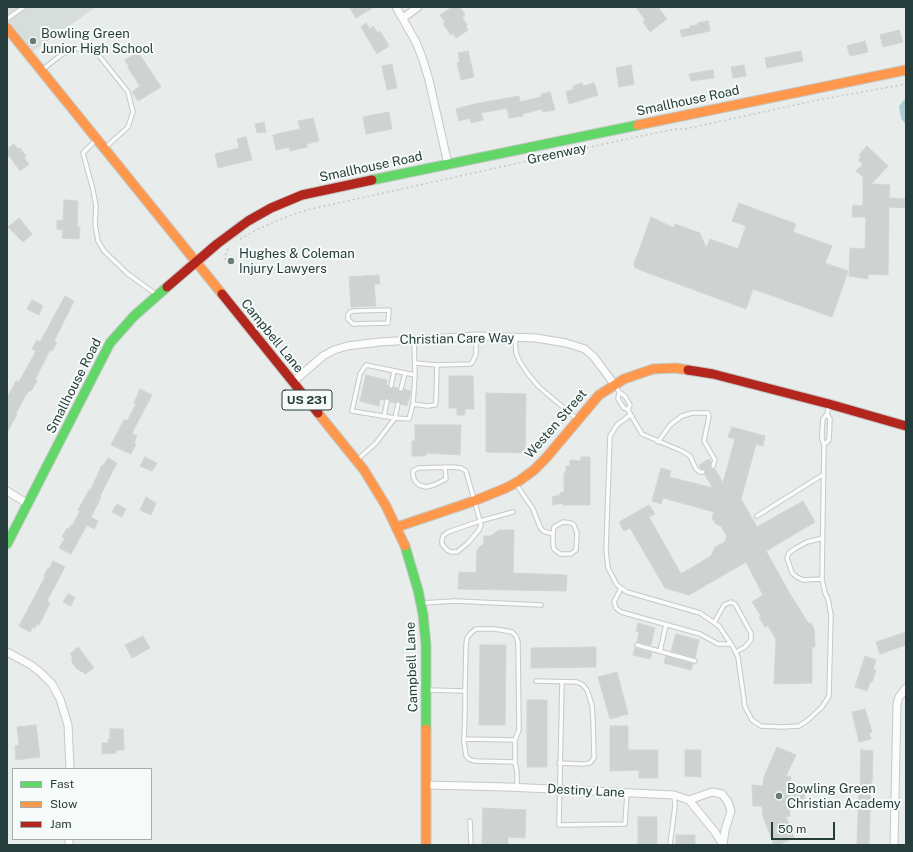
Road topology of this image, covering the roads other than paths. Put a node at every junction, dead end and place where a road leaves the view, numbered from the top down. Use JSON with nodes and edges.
{"nodes":[{"id":1,"x":24,"y":7,"type":"edge"},
{"id":2,"x":396,"y":7,"type":"edge"},
{"id":3,"x":418,"y":7,"type":"edge"},
{"id":4,"x":404,"y":18,"type":"junction"},
{"id":5,"x":7,"y":19,"type":"edge"},
{"id":6,"x":7,"y":28,"type":"edge"},
{"id":7,"x":41,"y":70,"type":"junction"},
{"id":8,"x":906,"y":70,"type":"edge"},
{"id":9,"x":97,"y":139,"type":"junction"},
{"id":10,"x":104,"y":148,"type":"junction"},
{"id":11,"x":448,"y":164,"type":"junction"},
{"id":12,"x":196,"y":262,"type":"junction"},
{"id":13,"x":157,"y":295,"type":"junction"},
{"id":14,"x":389,"y":310,"type":"joint"},
{"id":15,"x":476,"y":336,"type":"junction"},
{"id":16,"x":516,"y":337,"type":"junction"},
{"id":17,"x":414,"y":339,"type":"junction"},
{"id":18,"x":415,"y":362,"type":"junction"},
{"id":19,"x":437,"y":365,"type":"junction"},
{"id":20,"x":394,"y":370,"type":"junction"},
{"id":21,"x":405,"y":373,"type":"junction"},
{"id":22,"x":415,"y":375,"type":"junction"},
{"id":23,"x":293,"y":382,"type":"junction"},
{"id":24,"x":614,"y":384,"type":"junction"},
{"id":25,"x":390,"y":386,"type":"dead end"},
{"id":26,"x":401,"y":389,"type":"dead end"},
{"id":27,"x":620,"y":392,"type":"junction"},
{"id":28,"x":387,"y":401,"type":"dead end"},
{"id":29,"x":398,"y":404,"type":"dead end"},
{"id":30,"x":413,"y":404,"type":"junction"},
{"id":31,"x":829,"y":404,"type":"junction"},
{"id":32,"x":628,"y":410,"type":"junction"},
{"id":33,"x":828,"y":414,"type":"junction"},
{"id":34,"x":630,"y":415,"type":"junction"},
{"id":35,"x":384,"y":417,"type":"junction"},
{"id":36,"x":395,"y":418,"type":"junction"},
{"id":37,"x":577,"y":420,"type":"junction"},
{"id":38,"x":904,"y":425,"type":"edge"},
{"id":39,"x":658,"y":442,"type":"junction"},
{"id":40,"x":824,"y":445,"type":"junction"},
{"id":41,"x":356,"y":461,"type":"junction"},
{"id":42,"x":713,"y":466,"type":"dead end"},
{"id":43,"x":445,"y":467,"type":"junction"},
{"id":44,"x":703,"y":472,"type":"dead end"},
{"id":45,"x":824,"y":474,"type":"junction"},
{"id":46,"x":515,"y":483,"type":"junction"},
{"id":47,"x":7,"y":492,"type":"edge"},
{"id":48,"x":474,"y":500,"type":"junction"},
{"id":49,"x":28,"y":504,"type":"junction"},
{"id":50,"x":512,"y":512,"type":"dead end"},
{"id":51,"x":757,"y":516,"type":"dead end"},
{"id":52,"x":480,"y":521,"type":"junction"},
{"id":53,"x":397,"y":527,"type":"junction"},
{"id":54,"x":553,"y":534,"type":"junction"},
{"id":55,"x":823,"y":538,"type":"junction"},
{"id":56,"x":7,"y":544,"type":"edge"},
{"id":57,"x":822,"y":579,"type":"junction"},
{"id":58,"x":621,"y":588,"type":"junction"},
{"id":59,"x":421,"y":603,"type":"junction"},
{"id":60,"x":541,"y":605,"type":"dead end"},
{"id":61,"x":714,"y":622,"type":"junction"},
{"id":62,"x":666,"y":625,"type":"junction"},
{"id":63,"x":731,"y":644,"type":"junction"},
{"id":64,"x":637,"y":645,"type":"dead end"},
{"id":65,"x":660,"y":651,"type":"junction"},
{"id":66,"x":7,"y":652,"type":"edge"},
{"id":67,"x":736,"y":652,"type":"junction"},
{"id":68,"x":695,"y":661,"type":"dead end"},
{"id":69,"x":536,"y":681,"type":"dead end"},
{"id":70,"x":562,"y":682,"type":"junction"},
{"id":71,"x":906,"y":688,"type":"edge"},
{"id":72,"x":426,"y":690,"type":"junction"},
{"id":73,"x":465,"y":691,"type":"junction"},
{"id":74,"x":464,"y":739,"type":"junction"},
{"id":75,"x":515,"y":740,"type":"junction"},
{"id":76,"x":515,"y":762,"type":"junction"},
{"id":77,"x":560,"y":763,"type":"junction"},
{"id":78,"x":70,"y":768,"type":"edge"},
{"id":79,"x":426,"y":785,"type":"junction"},
{"id":80,"x":517,"y":787,"type":"junction"},
{"id":81,"x":560,"y":789,"type":"junction"},
{"id":82,"x":627,"y":793,"type":"junction"},
{"id":83,"x":674,"y":795,"type":"junction"},
{"id":84,"x":688,"y":800,"type":"junction"},
{"id":85,"x":470,"y":821,"type":"dead end"},
{"id":86,"x":426,"y":845,"type":"edge"},
{"id":87,"x":470,"y":845,"type":"edge"},
{"id":88,"x":670,"y":845,"type":"edge"},
{"id":89,"x":723,"y":845,"type":"edge"},
{"id":90,"x":894,"y":845,"type":"edge"}],
"edges":[{"from":1,"to":5,"type":"lane"},
{"from":2,"to":4,"type":"street"},
{"from":3,"to":4,"type":"street"},
{"from":4,"to":11,"type":"street"},
{"from":6,"to":7,"type":"street","name":"Campbell Lane","number":"US 231"},
{"from":7,"to":9,"type":"street","name":"Campbell Lane","number":"US 231"},
{"from":7,"to":10,"type":"lane"},
{"from":8,"to":11,"type":"street","name":"Smallhouse Road"},
{"from":9,"to":10,"type":"street","name":"Campbell Lane","number":"US 231"},
{"from":9,"to":13,"type":"lane"},
{"from":10,"to":12,"type":"street","name":"Campbell Lane","number":"US 231"},
{"from":11,"to":12,"type":"street","name":"Smallhouse Road"},
{"from":12,"to":13,"type":"street","name":"Smallhouse Road"},
{"from":12,"to":23,"type":"street","name":"Campbell Lane","number":"US 231"},
{"from":13,"to":49,"type":"street","name":"Smallhouse Road"},
{"from":14,"to":14,"type":"lane"},
{"from":15,"to":16,"type":"street","name":"Christian Care Way"},
{"from":15,"to":17,"type":"street","name":"Christian Care Way"},
{"from":15,"to":19,"type":"lane"},
{"from":16,"to":24,"type":"street","name":"Christian Care Way"},
{"from":16,"to":37,"type":"lane"},
{"from":17,"to":18,"type":"lane"},
{"from":17,"to":23,"type":"street","name":"Christian Care Way"},
{"from":18,"to":19,"type":"lane"},
{"from":18,"to":22,"type":"lane"},
{"from":19,"to":30,"type":"lane"},
{"from":20,"to":21,"type":"lane"},
{"from":20,"to":25,"type":"lane"},
{"from":20,"to":35,"type":"lane"},
{"from":21,"to":22,"type":"lane"},
{"from":21,"to":26,"type":"lane"},
{"from":22,"to":30,"type":"lane"},
{"from":23,"to":41,"type":"street","name":"Campbell Lane","number":"US 231"},
{"from":24,"to":27,"type":"lane"},
{"from":24,"to":31,"type":"street","name":"Westen Street"},
{"from":24,"to":37,"type":"street","name":"Westen Street"},
{"from":27,"to":32,"type":"lane"},
{"from":27,"to":32,"type":"lane"},
{"from":28,"to":35,"type":"lane"},
{"from":29,"to":36,"type":"lane"},
{"from":30,"to":36,"type":"lane"},
{"from":31,"to":33,"type":"lane"},
{"from":31,"to":38,"type":"street","name":"Westen Street"},
{"from":32,"to":34,"type":"lane"},
{"from":33,"to":40,"type":"lane"},
{"from":33,"to":40,"type":"lane"},
{"from":34,"to":39,"type":"lane"},
{"from":34,"to":58,"type":"lane"},
{"from":35,"to":36,"type":"lane"},
{"from":36,"to":41,"type":"lane"},
{"from":37,"to":46,"type":"street","name":"Westen Street"},
{"from":39,"to":42,"type":"lane"},
{"from":39,"to":44,"type":"lane"},
{"from":40,"to":45,"type":"lane"},
{"from":41,"to":53,"type":"street","name":"Campbell Lane","number":"US 231"},
{"from":43,"to":43,"type":"lane"},
{"from":43,"to":48,"type":"lane"},
{"from":45,"to":51,"type":"lane"},
{"from":45,"to":55,"type":"lane"},
{"from":46,"to":48,"type":"street","name":"Westen Street"},
{"from":46,"to":54,"type":"lane"},
{"from":47,"to":49,"type":"street"},
{"from":48,"to":52,"type":"lane"},
{"from":48,"to":53,"type":"street","name":"Westen Street"},
{"from":49,"to":56,"type":"street","name":"Smallhouse Road"},
{"from":50,"to":52,"type":"lane"},
{"from":52,"to":52,"type":"lane"},
{"from":53,"to":59,"type":"street","name":"Campbell Lane","number":"US 231"},
{"from":54,"to":54,"type":"lane"},
{"from":55,"to":57,"type":"lane"},
{"from":55,"to":57,"type":"lane"},
{"from":57,"to":67,"type":"lane"},
{"from":58,"to":61,"type":"lane"},
{"from":58,"to":62,"type":"lane"},
{"from":59,"to":60,"type":"lane"},
{"from":59,"to":72,"type":"street","name":"Campbell Lane","number":"US 231"},
{"from":61,"to":63,"type":"lane"},
{"from":61,"to":67,"type":"lane"},
{"from":62,"to":63,"type":"lane"},
{"from":62,"to":65,"type":"lane"},
{"from":63,"to":67,"type":"lane"},
{"from":64,"to":65,"type":"lane"},
{"from":65,"to":68,"type":"lane"},
{"from":66,"to":78,"type":"street"},
{"from":69,"to":70,"type":"lane"},
{"from":70,"to":77,"type":"lane"},
{"from":70,"to":77,"type":"lane"},
{"from":71,"to":90,"type":"street"},
{"from":72,"to":73,"type":"lane"},
{"from":72,"to":79,"type":"street","name":"Campbell Lane","number":"US 231"},
{"from":73,"to":74,"type":"lane"},
{"from":73,"to":75,"type":"lane"},
{"from":74,"to":75,"type":"lane"},
{"from":74,"to":76,"type":"lane"},
{"from":75,"to":76,"type":"lane"},
{"from":76,"to":80,"type":"lane"},
{"from":77,"to":81,"type":"lane"},
{"from":79,"to":80,"type":"street","name":"Destiny Lane"},
{"from":79,"to":86,"type":"street","name":"Campbell Lane","number":"US 231"},
{"from":80,"to":81,"type":"street","name":"Destiny Lane"},
{"from":81,"to":82,"type":"street","name":"Destiny Lane"},
{"from":81,"to":82,"type":"lane"},
{"from":82,"to":83,"type":"street","name":"Destiny Lane"},
{"from":83,"to":84,"type":"street","name":"Destiny Lane"},
{"from":83,"to":88,"type":"lane"},
{"from":84,"to":89,"type":"street"},
{"from":84,"to":89,"type":"street"},
{"from":85,"to":87,"type":"lane"}]}
